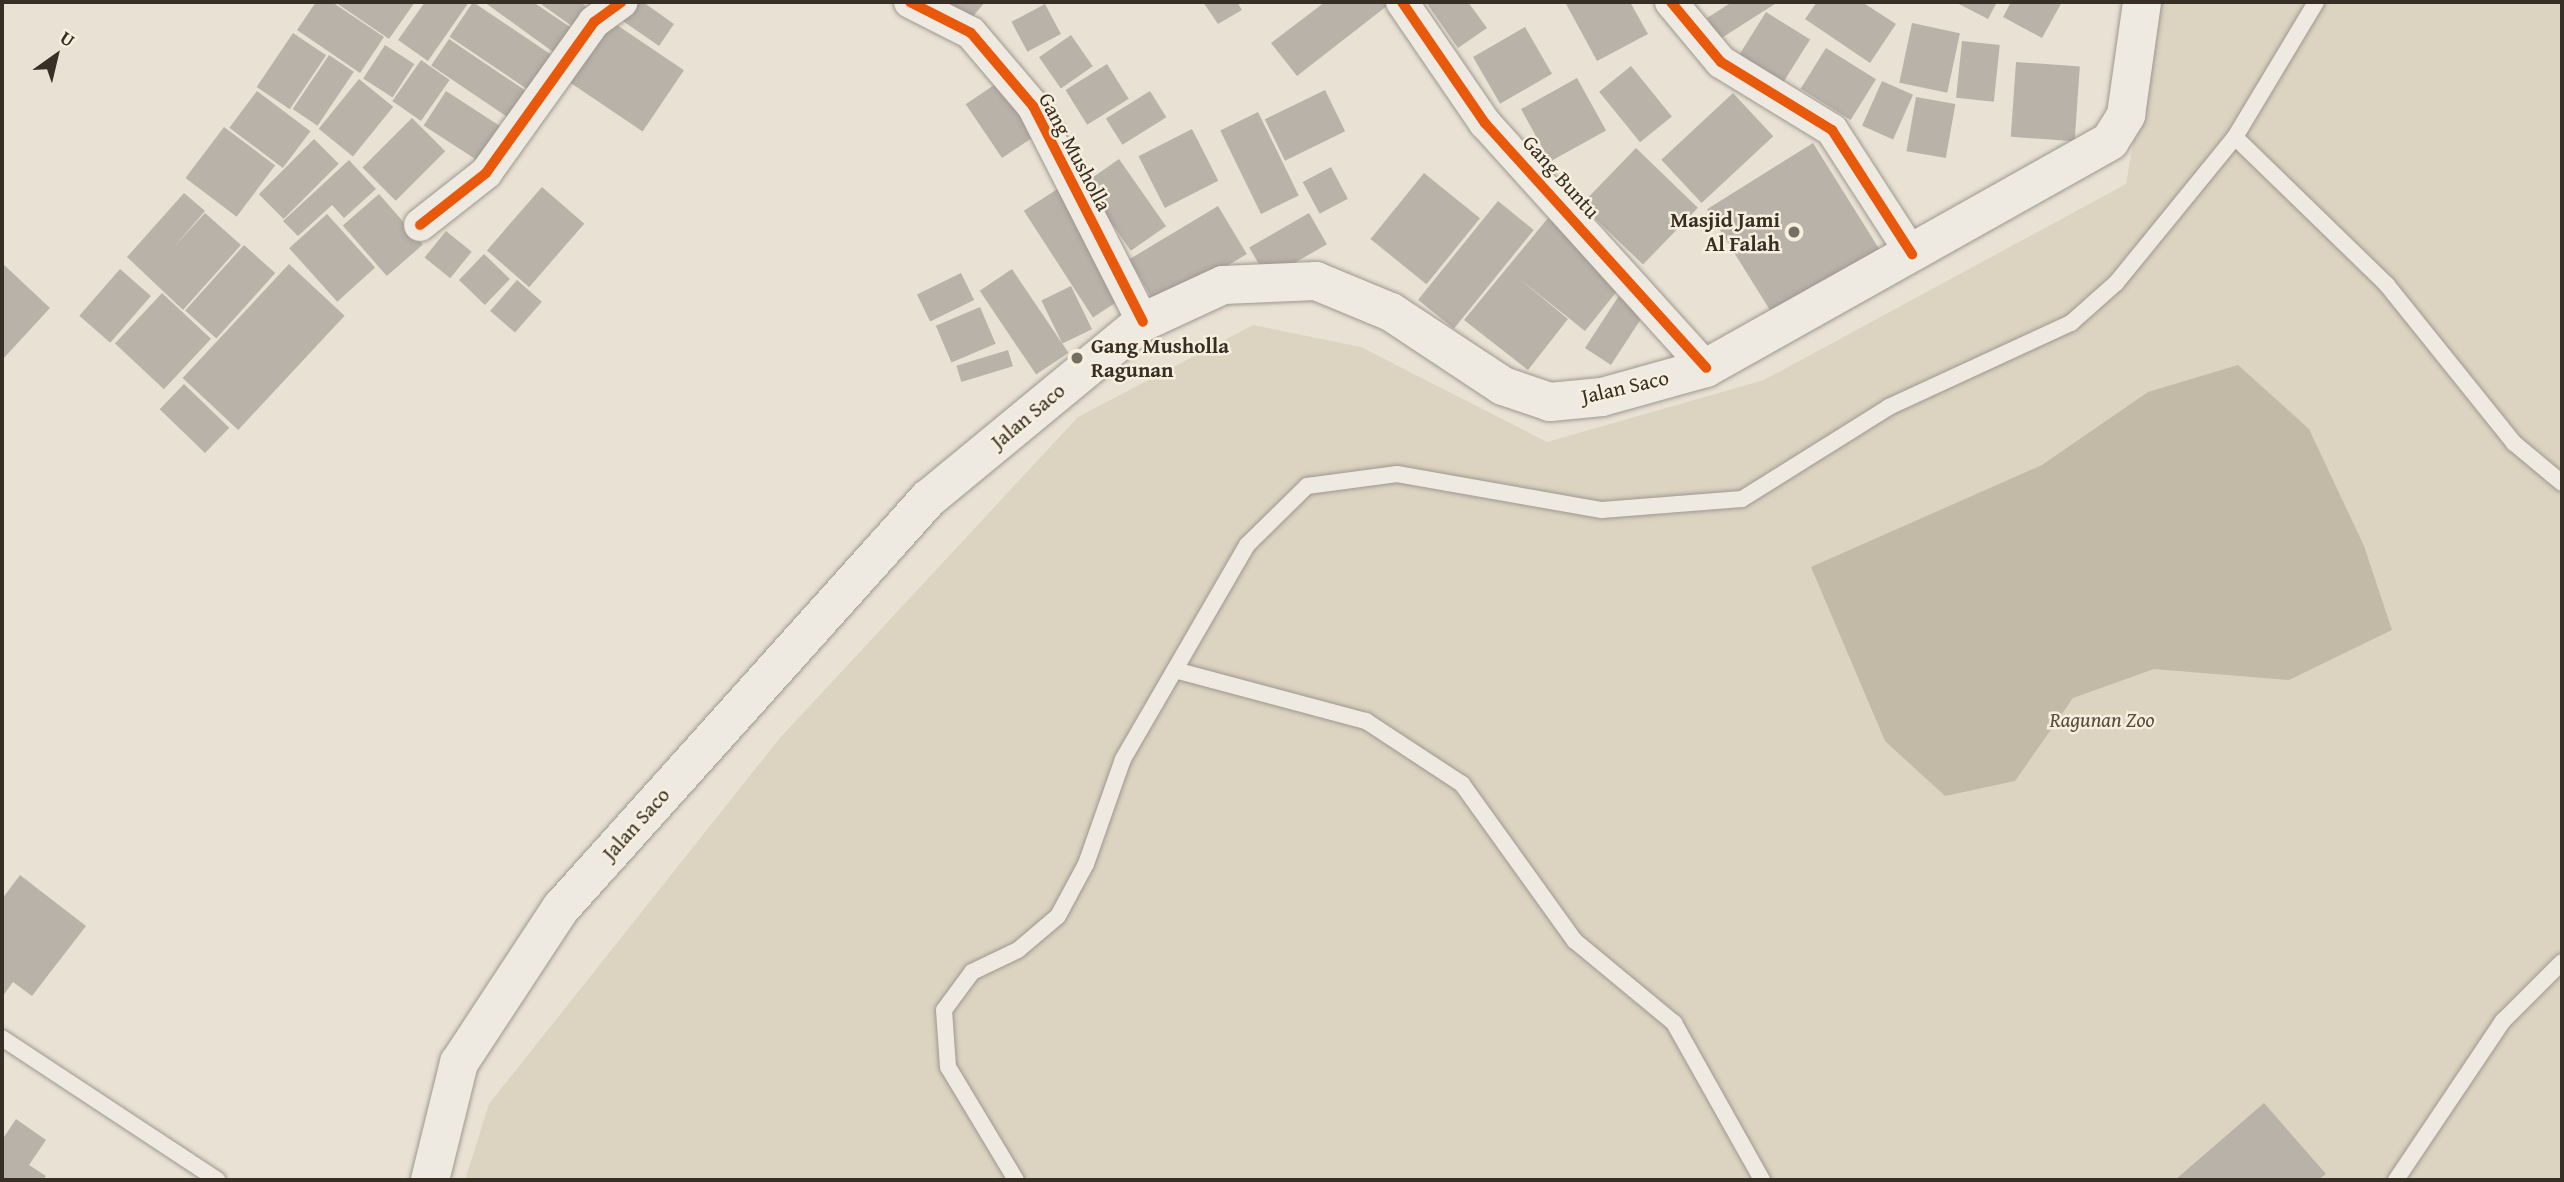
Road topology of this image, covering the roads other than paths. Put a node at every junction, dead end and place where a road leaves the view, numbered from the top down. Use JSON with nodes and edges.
{"nodes":[{"id":1,"x":622,"y":2,"type":"edge"},
{"id":2,"x":911,"y":2,"type":"edge"},
{"id":3,"x":1402,"y":2,"type":"edge"},
{"id":4,"x":1671,"y":2,"type":"edge"},
{"id":5,"x":2142,"y":2,"type":"edge"},
{"id":6,"x":2316,"y":2,"type":"edge"},
{"id":7,"x":2235,"y":136,"type":"junction"},
{"id":8,"x":420,"y":225,"type":"dead end"},
{"id":9,"x":1912,"y":254,"type":"junction"},
{"id":10,"x":1143,"y":322,"type":"junction"},
{"id":11,"x":1706,"y":368,"type":"junction"},
{"id":12,"x":2562,"y":483,"type":"edge"},
{"id":13,"x":1175,"y":670,"type":"junction"},
{"id":14,"x":2562,"y":962,"type":"edge"},
{"id":15,"x":2,"y":1038,"type":"edge"},
{"id":16,"x":217,"y":1180,"type":"edge"},
{"id":17,"x":430,"y":1180,"type":"edge"},
{"id":18,"x":1016,"y":1180,"type":"edge"},
{"id":19,"x":1762,"y":1180,"type":"edge"},
{"id":20,"x":2396,"y":1180,"type":"edge"}],
"edges":[{"from":1,"to":8,"type":"street"},
{"from":2,"to":10,"type":"street","name":"Gang Musholla"},
{"from":3,"to":11,"type":"street","name":"Gang Buntu"},
{"from":4,"to":9,"type":"street"},
{"from":5,"to":9,"type":"main road","name":"Jalan Saco"},
{"from":6,"to":7,"type":"lane"},
{"from":7,"to":12,"type":"lane"},
{"from":7,"to":13,"type":"lane"},
{"from":9,"to":11,"type":"main road","name":"Jalan Saco"},
{"from":10,"to":11,"type":"main road","name":"Jalan Saco"},
{"from":10,"to":17,"type":"main road","name":"Jalan Saco"},
{"from":13,"to":18,"type":"lane"},
{"from":13,"to":19,"type":"lane"},
{"from":14,"to":20,"type":"lane"},
{"from":15,"to":16,"type":"lane"}]}
